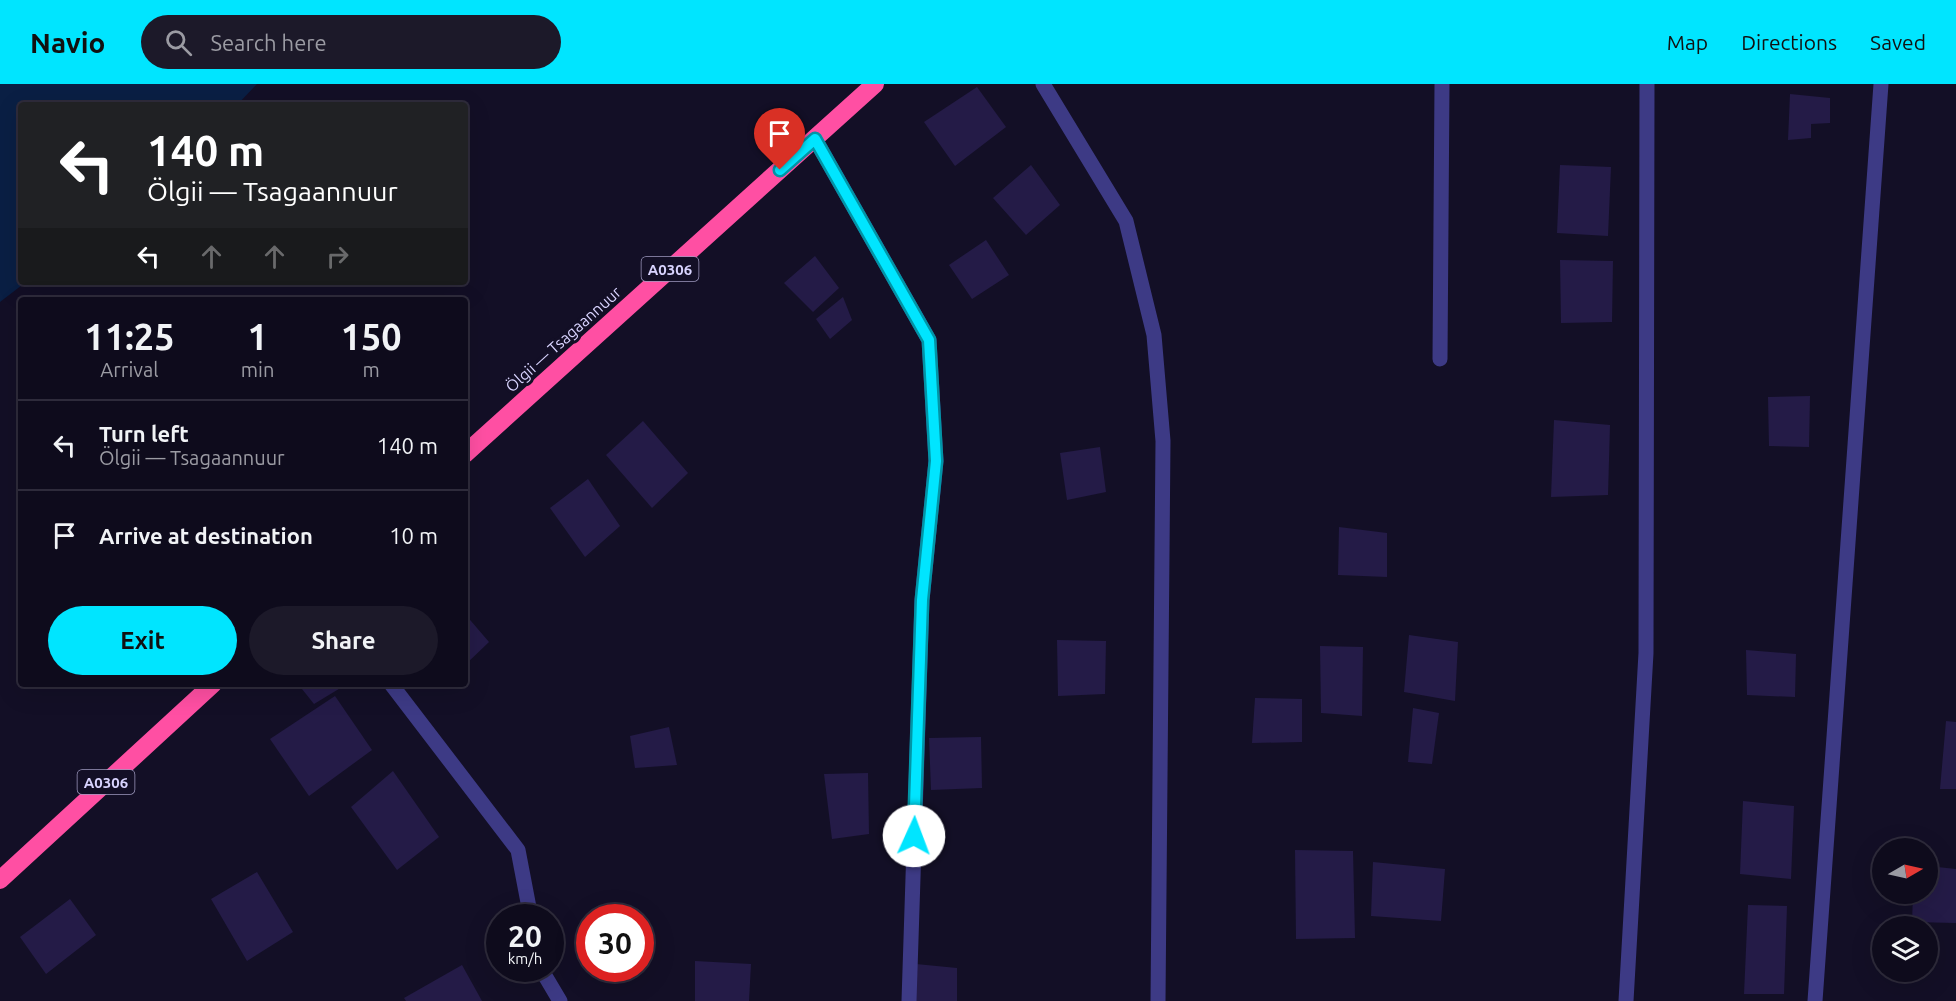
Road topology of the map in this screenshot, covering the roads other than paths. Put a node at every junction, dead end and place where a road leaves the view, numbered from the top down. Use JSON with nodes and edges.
{"nodes":[{"id":1,"x":875,"y":84,"type":"edge"},
{"id":2,"x":1043,"y":84,"type":"edge"},
{"id":3,"x":1442,"y":84,"type":"edge"},
{"id":4,"x":1647,"y":84,"type":"edge"},
{"id":5,"x":1881,"y":84,"type":"edge"},
{"id":6,"x":815,"y":139,"type":"junction"},
{"id":7,"x":1440,"y":359,"type":"dead end"},
{"id":8,"x":468,"y":451,"type":"edge"},
{"id":9,"x":210,"y":687,"type":"edge"},
{"id":10,"x":393,"y":687,"type":"edge"},
{"id":11,"x":0,"y":880,"type":"edge"},
{"id":12,"x":528,"y":904,"type":"edge"},
{"id":13,"x":549,"y":982,"type":"edge"},
{"id":14,"x":560,"y":1001,"type":"edge"},
{"id":15,"x":909,"y":1001,"type":"edge"},
{"id":16,"x":1158,"y":1001,"type":"edge"},
{"id":17,"x":1626,"y":1001,"type":"edge"},
{"id":18,"x":1815,"y":1001,"type":"edge"}],
"edges":[{"from":1,"to":6,"type":"highway","name":"Ölgii — Tsagaannuur","number":"A0306"},
{"from":2,"to":16,"type":"street"},
{"from":3,"to":7,"type":"street"},
{"from":4,"to":17,"type":"street"},
{"from":5,"to":18,"type":"street"},
{"from":6,"to":8,"type":"highway","name":"Ölgii — Tsagaannuur","number":"A0306"},
{"from":6,"to":15,"type":"street"},
{"from":9,"to":11,"type":"highway","number":"A0306"},
{"from":10,"to":12,"type":"street"},
{"from":13,"to":14,"type":"street"}]}
